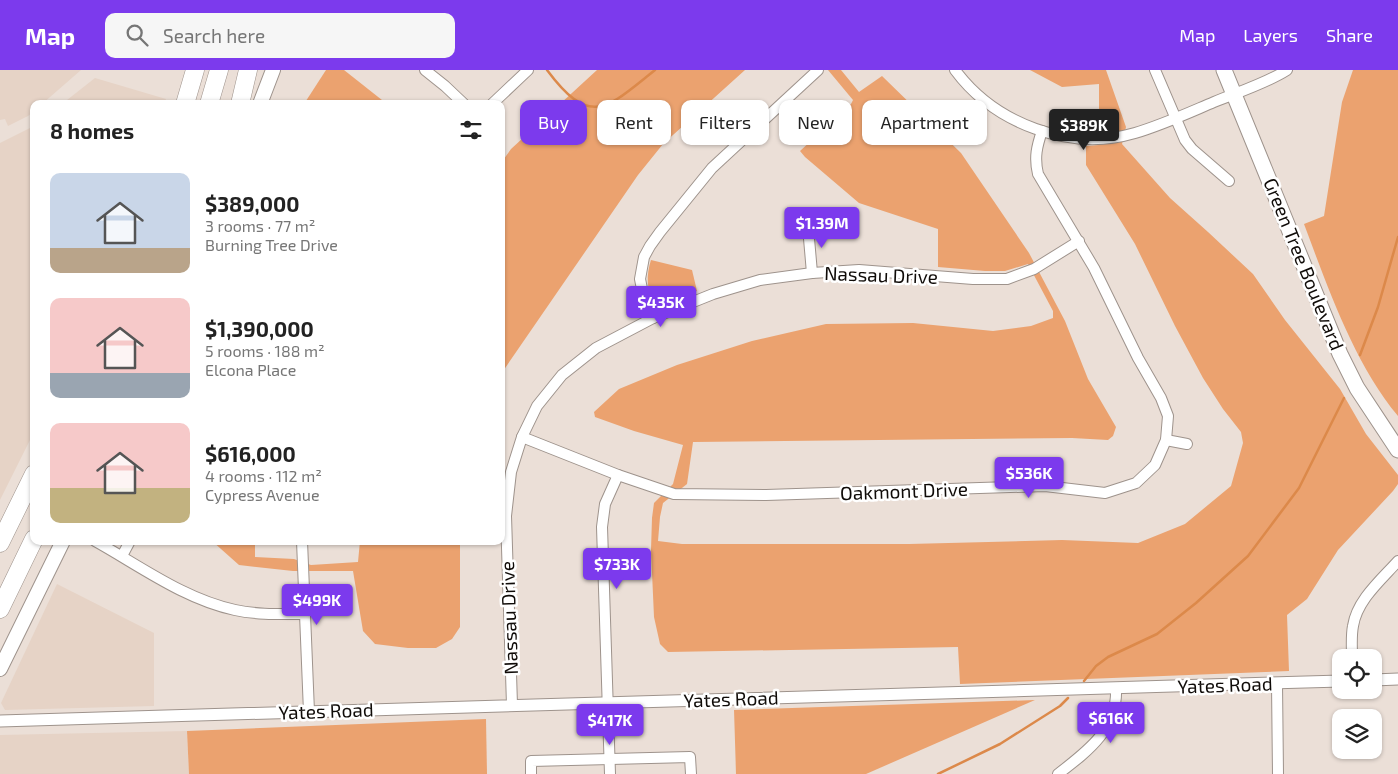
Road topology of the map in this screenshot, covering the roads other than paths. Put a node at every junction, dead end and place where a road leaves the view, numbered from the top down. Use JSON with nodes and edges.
{"nodes":[{"id":1,"x":195,"y":70,"type":"edge"},
{"id":2,"x":219,"y":70,"type":"edge"},
{"id":3,"x":248,"y":70,"type":"edge"},
{"id":4,"x":273,"y":70,"type":"edge"},
{"id":5,"x":425,"y":70,"type":"edge"},
{"id":6,"x":528,"y":70,"type":"edge"},
{"id":7,"x":818,"y":70,"type":"edge"},
{"id":8,"x":955,"y":70,"type":"edge"},
{"id":9,"x":1155,"y":70,"type":"edge"},
{"id":10,"x":1224,"y":70,"type":"edge"},
{"id":11,"x":1287,"y":70,"type":"edge"},
{"id":12,"x":1234,"y":94,"type":"junction"},
{"id":13,"x":186,"y":100,"type":"edge"},
{"id":14,"x":210,"y":100,"type":"edge"},
{"id":15,"x":241,"y":100,"type":"edge"},
{"id":16,"x":262,"y":100,"type":"edge"},
{"id":17,"x":460,"y":100,"type":"edge"},
{"id":18,"x":496,"y":100,"type":"edge"},
{"id":19,"x":1175,"y":118,"type":"junction"},
{"id":20,"x":1042,"y":131,"type":"junction"},
{"id":21,"x":1229,"y":181,"type":"dead end"},
{"id":22,"x":808,"y":227,"type":"dead end"},
{"id":23,"x":1079,"y":241,"type":"junction"},
{"id":24,"x":812,"y":273,"type":"junction"},
{"id":25,"x":653,"y":318,"type":"junction"},
{"id":26,"x":522,"y":437,"type":"junction"},
{"id":27,"x":1166,"y":440,"type":"junction"},
{"id":28,"x":1188,"y":444,"type":"dead end"},
{"id":29,"x":1398,"y":450,"type":"edge"},
{"id":30,"x":618,"y":475,"type":"junction"},
{"id":31,"x":30,"y":482,"type":"edge"},
{"id":32,"x":0,"y":543,"type":"edge"},
{"id":33,"x":31,"y":545,"type":"edge"},
{"id":34,"x":60,"y":545,"type":"edge"},
{"id":35,"x":102,"y":545,"type":"edge"},
{"id":36,"x":128,"y":545,"type":"edge"},
{"id":37,"x":302,"y":545,"type":"edge"},
{"id":38,"x":122,"y":556,"type":"junction"},
{"id":39,"x":1398,"y":561,"type":"edge"},
{"id":40,"x":0,"y":609,"type":"edge"},
{"id":41,"x":304,"y":614,"type":"junction"},
{"id":42,"x":1352,"y":649,"type":"edge"},
{"id":43,"x":0,"y":670,"type":"edge"},
{"id":44,"x":1382,"y":680,"type":"edge"},
{"id":45,"x":1398,"y":680,"type":"edge"},
{"id":46,"x":1332,"y":681,"type":"edge"},
{"id":47,"x":1277,"y":684,"type":"junction"},
{"id":48,"x":1116,"y":688,"type":"junction"},
{"id":49,"x":607,"y":703,"type":"junction"},
{"id":50,"x":512,"y":706,"type":"junction"},
{"id":51,"x":309,"y":712,"type":"junction"},
{"id":52,"x":0,"y":721,"type":"edge"},
{"id":53,"x":609,"y":758,"type":"junction"},
{"id":54,"x":531,"y":774,"type":"edge"},
{"id":55,"x":610,"y":774,"type":"edge"},
{"id":56,"x":691,"y":774,"type":"edge"},
{"id":57,"x":1058,"y":774,"type":"edge"},
{"id":58,"x":1278,"y":774,"type":"edge"}],
"edges":[{"from":1,"to":13,"type":"highway"},
{"from":2,"to":14,"type":"highway"},
{"from":3,"to":15,"type":"highway"},
{"from":4,"to":16,"type":"main road"},
{"from":5,"to":17,"type":"street"},
{"from":6,"to":18,"type":"street"},
{"from":7,"to":25,"type":"street"},
{"from":8,"to":20,"type":"street"},
{"from":9,"to":19,"type":"street"},
{"from":10,"to":12,"type":"main road","name":"Green Tree Boulevard"},
{"from":11,"to":12,"type":"street"},
{"from":12,"to":19,"type":"street"},
{"from":12,"to":29,"type":"main road","name":"Green Tree Boulevard"},
{"from":19,"to":20,"type":"street"},
{"from":19,"to":21,"type":"street"},
{"from":20,"to":23,"type":"street","name":"Oakmont Drive"},
{"from":22,"to":24,"type":"street"},
{"from":23,"to":24,"type":"street","name":"Nassau Drive"},
{"from":23,"to":27,"type":"street","name":"Oakmont Drive"},
{"from":24,"to":25,"type":"street","name":"Nassau Drive"},
{"from":25,"to":26,"type":"street","name":"Nassau Drive"},
{"from":26,"to":30,"type":"street","name":"Oakmont Drive"},
{"from":26,"to":50,"type":"street","name":"Nassau Drive"},
{"from":27,"to":28,"type":"street"},
{"from":27,"to":30,"type":"street","name":"Oakmont Drive"},
{"from":30,"to":49,"type":"street"},
{"from":31,"to":32,"type":"highway"},
{"from":33,"to":40,"type":"highway"},
{"from":34,"to":43,"type":"main road"},
{"from":35,"to":38,"type":"street"},
{"from":36,"to":38,"type":"street"},
{"from":37,"to":41,"type":"street"},
{"from":38,"to":41,"type":"street"},
{"from":39,"to":42,"type":"street"},
{"from":41,"to":51,"type":"street"},
{"from":44,"to":45,"type":"street"},
{"from":46,"to":47,"type":"street","name":"Yates Road"},
{"from":47,"to":48,"type":"street","name":"Yates Road"},
{"from":47,"to":58,"type":"street"},
{"from":48,"to":49,"type":"street","name":"Yates Road"},
{"from":48,"to":57,"type":"street"},
{"from":49,"to":50,"type":"street","name":"Yates Road"},
{"from":49,"to":53,"type":"street"},
{"from":50,"to":51,"type":"street","name":"Yates Road"},
{"from":51,"to":52,"type":"street","name":"Yates Road"},
{"from":53,"to":54,"type":"street"},
{"from":53,"to":55,"type":"street"},
{"from":53,"to":56,"type":"street"}]}
